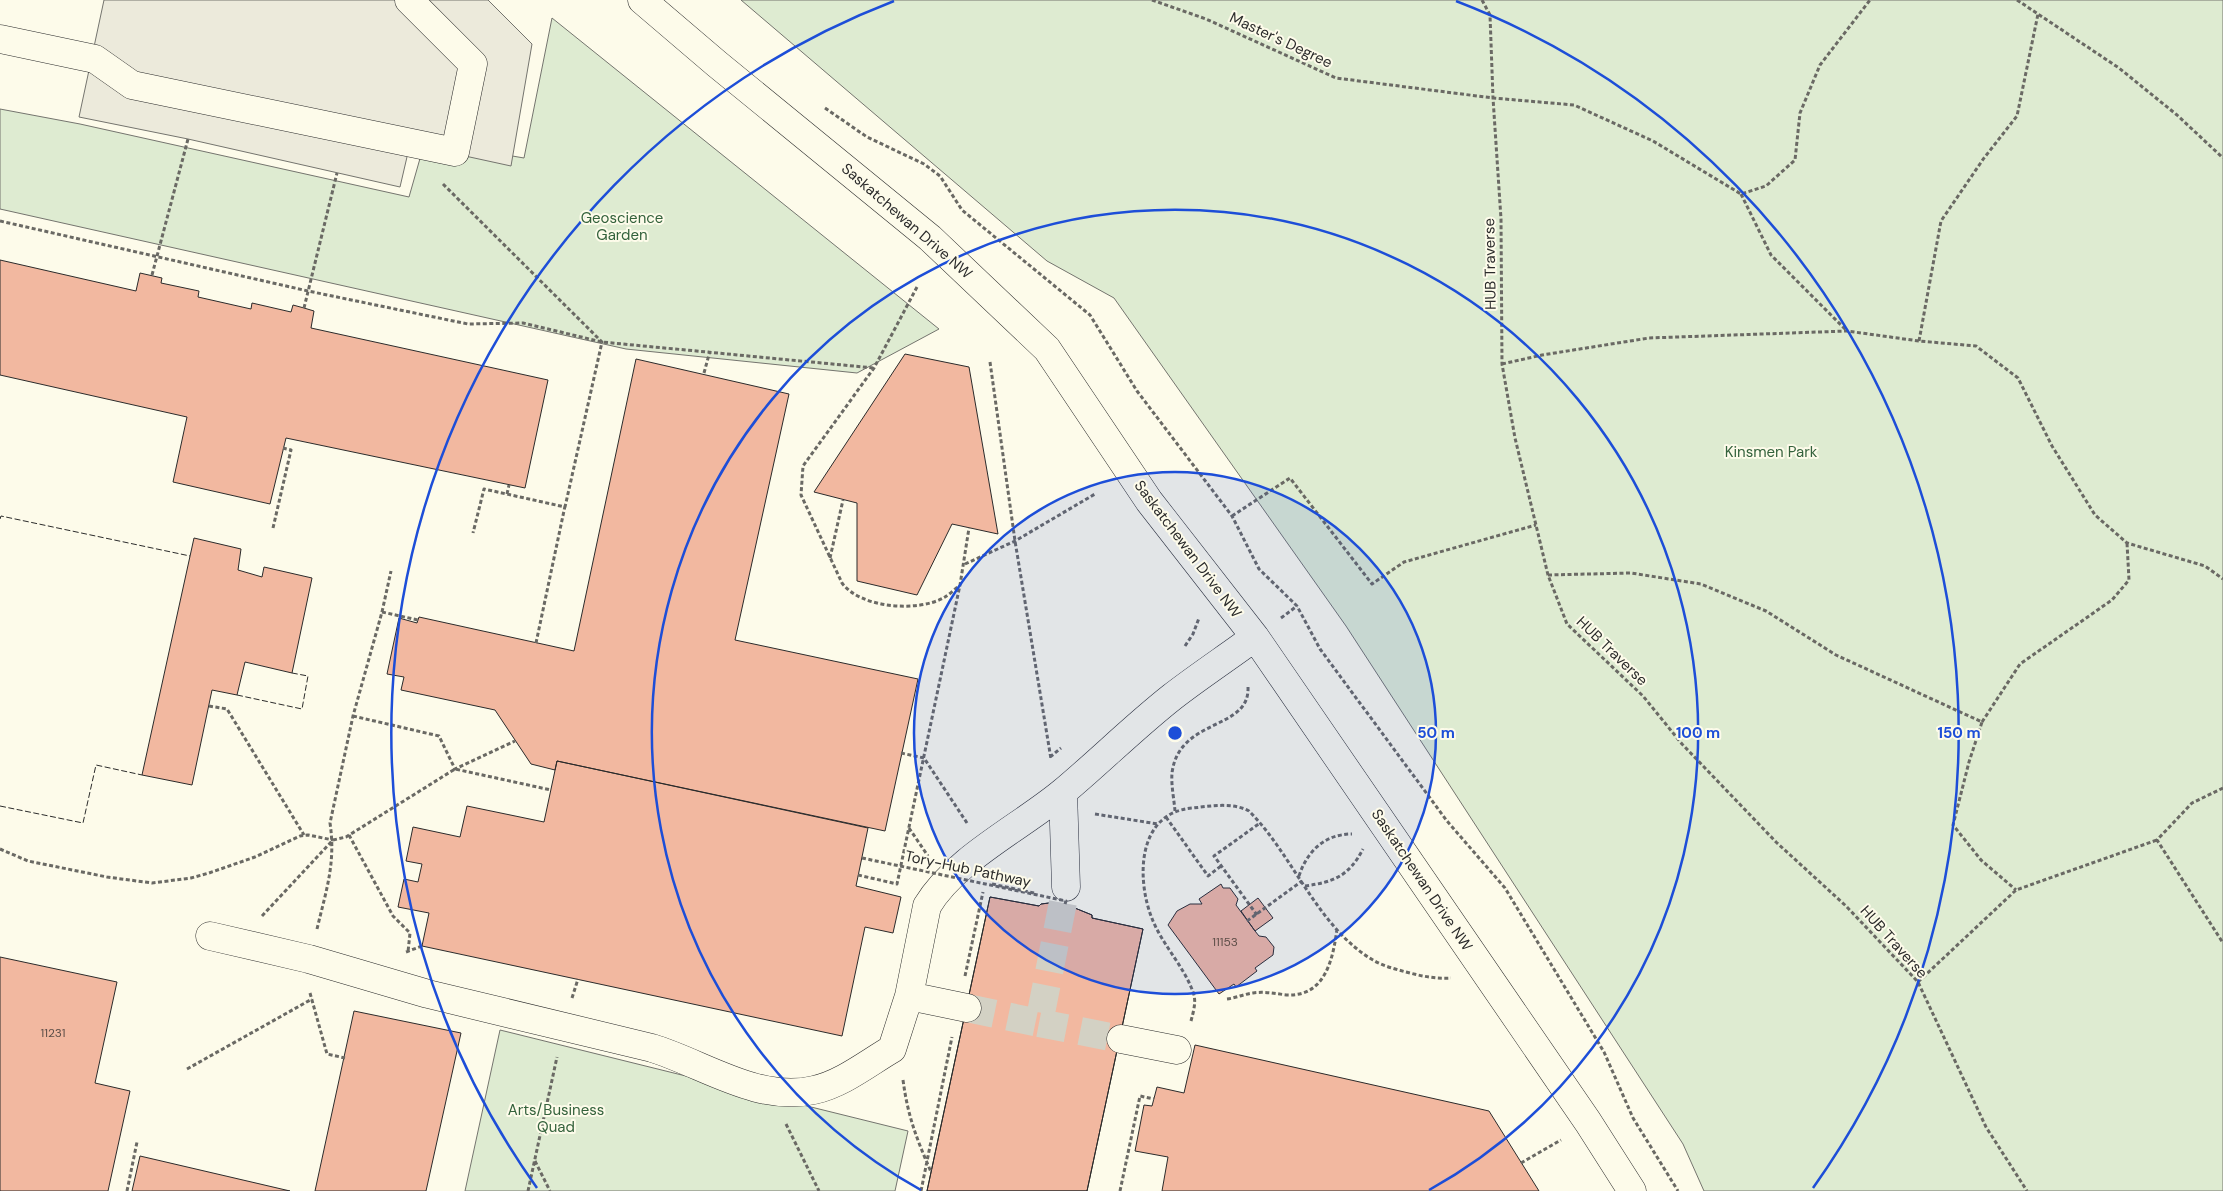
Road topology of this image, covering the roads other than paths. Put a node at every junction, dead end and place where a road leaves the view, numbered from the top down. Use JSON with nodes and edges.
{"nodes":[{"id":1,"x":409,"y":0,"type":"edge"},
{"id":2,"x":642,"y":0,"type":"edge"},
{"id":3,"x":0,"y":39,"type":"edge"},
{"id":4,"x":1255,"y":637,"type":"junction"},
{"id":5,"x":1063,"y":792,"type":"junction"},
{"id":6,"x":1058,"y":895,"type":"tunnel mouth"},
{"id":7,"x":210,"y":936,"type":"dead end"},
{"id":8,"x":909,"y":996,"type":"junction"},
{"id":9,"x":961,"y":1018,"type":"tunnel mouth"},
{"id":10,"x":1121,"y":1039,"type":"tunnel mouth"},
{"id":11,"x":1178,"y":1050,"type":"road end"},
{"id":12,"x":1632,"y":1191,"type":"edge"}],
"edges":[{"from":1,"to":3,"type":"street"},
{"from":2,"to":4,"type":"street","name":"Saskatchewan Drive NW"},
{"from":4,"to":5,"type":"street"},
{"from":4,"to":12,"type":"street","name":"Saskatchewan Drive NW"},
{"from":5,"to":6,"type":"street"},
{"from":5,"to":8,"type":"street"},
{"from":7,"to":8,"type":"street"},
{"from":8,"to":9,"type":"street"},
{"from":10,"to":11,"type":"street"}]}
